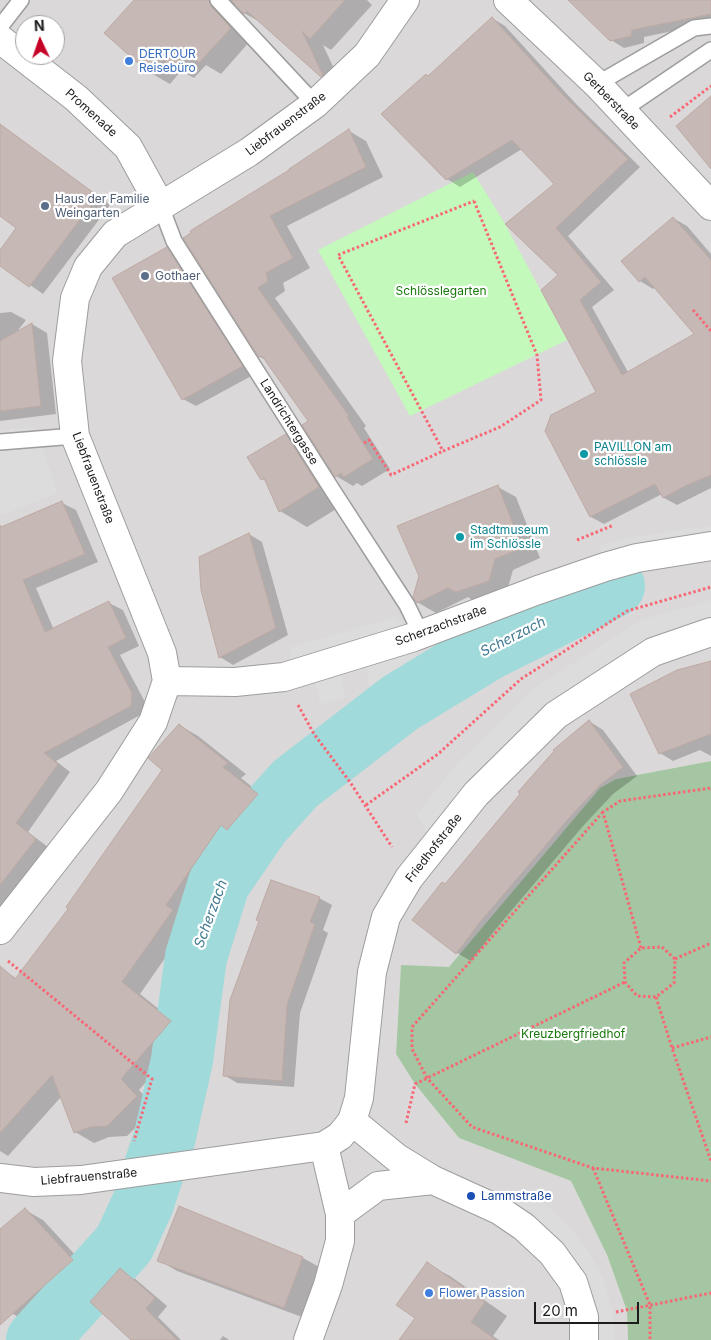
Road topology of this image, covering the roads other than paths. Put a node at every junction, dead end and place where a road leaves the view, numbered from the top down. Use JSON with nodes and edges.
{"nodes":[{"id":1,"x":21,"y":0,"type":"edge"},
{"id":2,"x":218,"y":0,"type":"edge"},
{"id":3,"x":405,"y":0,"type":"edge"},
{"id":4,"x":508,"y":0,"type":"edge"},
{"id":5,"x":711,"y":26,"type":"edge"},
{"id":6,"x":0,"y":28,"type":"edge"},
{"id":7,"x":0,"y":39,"type":"edge"},
{"id":8,"x":711,"y":50,"type":"edge"},
{"id":9,"x":596,"y":84,"type":"junction"},
{"id":10,"x":316,"y":104,"type":"junction"},
{"id":11,"x":621,"y":110,"type":"junction"},
{"id":12,"x":705,"y":199,"type":"edge"},
{"id":13,"x":161,"y":207,"type":"junction"},
{"id":14,"x":75,"y":436,"type":"junction"},
{"id":15,"x":0,"y":442,"type":"edge"},
{"id":16,"x":711,"y":546,"type":"edge"},
{"id":17,"x":711,"y":632,"type":"edge"},
{"id":18,"x":421,"y":634,"type":"junction"},
{"id":19,"x":179,"y":681,"type":"junction"},
{"id":20,"x":0,"y":930,"type":"edge"},
{"id":21,"x":352,"y":1121,"type":"junction"},
{"id":22,"x":324,"y":1146,"type":"junction"},
{"id":23,"x":178,"y":1167,"type":"joint"},
{"id":24,"x":0,"y":1178,"type":"edge"},
{"id":25,"x":433,"y":1180,"type":"junction"},
{"id":26,"x":340,"y":1214,"type":"junction"},
{"id":27,"x":308,"y":1340,"type":"edge"},
{"id":28,"x":584,"y":1340,"type":"edge"}],
"edges":[{"from":1,"to":6,"type":"lane"},
{"from":2,"to":10,"type":"lane"},
{"from":3,"to":10,"type":"street","name":"Liebfrauenstraße"},
{"from":4,"to":9,"type":"street","name":"Gerberstraße"},
{"from":5,"to":9,"type":"lane"},
{"from":7,"to":13,"type":"street","name":"Promenade"},
{"from":8,"to":11,"type":"lane"},
{"from":9,"to":11,"type":"street","name":"Gerberstraße"},
{"from":10,"to":13,"type":"street","name":"Liebfrauenstraße"},
{"from":11,"to":12,"type":"street","name":"Gerberstraße"},
{"from":13,"to":14,"type":"street","name":"Liebfrauenstraße"},
{"from":13,"to":18,"type":"lane","name":"Landrichtergasse"},
{"from":14,"to":15,"type":"lane"},
{"from":14,"to":19,"type":"street","name":"Liebfrauenstraße"},
{"from":16,"to":18,"type":"street","name":"Scherzachstraße"},
{"from":17,"to":21,"type":"street","name":"Friedhofstraße"},
{"from":18,"to":19,"type":"street","name":"Scherzachstraße"},
{"from":19,"to":20,"type":"street","name":"Liebfrauenstraße"},
{"from":21,"to":22,"type":"street","name":"Friedhofstraße"},
{"from":21,"to":25,"type":"street"},
{"from":22,"to":23,"type":"street","name":"Friedhofstraße"},
{"from":22,"to":26,"type":"street"},
{"from":23,"to":24,"type":"street","name":"Liebfrauenstraße"},
{"from":25,"to":26,"type":"street"},
{"from":25,"to":28,"type":"street"},
{"from":26,"to":27,"type":"street"}]}
